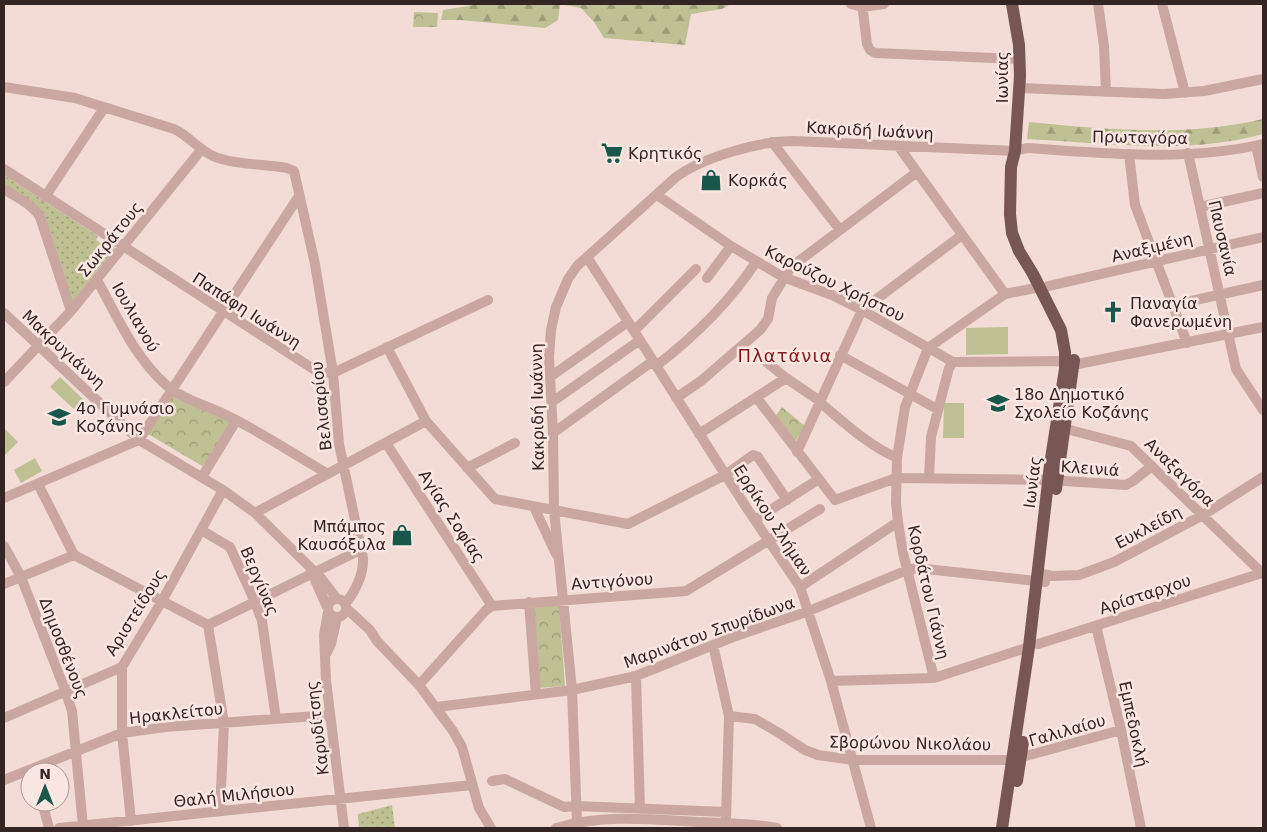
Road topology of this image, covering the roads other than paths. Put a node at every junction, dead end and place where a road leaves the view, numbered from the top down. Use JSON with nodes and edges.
{"nodes":[{"id":1,"x":851,"y":4,"type":"edge"},
{"id":2,"x":884,"y":4,"type":"edge"},
{"id":3,"x":1012,"y":4,"type":"edge"},
{"id":4,"x":1098,"y":4,"type":"edge"},
{"id":5,"x":1162,"y":4,"type":"edge"},
{"id":6,"x":862,"y":5,"type":"edge"},
{"id":7,"x":1020,"y":59,"type":"junction"},
{"id":8,"x":1263,"y":79,"type":"edge"},
{"id":9,"x":4,"y":87,"type":"edge"},
{"id":10,"x":1020,"y":92,"type":"junction"},
{"id":11,"x":1106,"y":92,"type":"junction"},
{"id":12,"x":1185,"y":93,"type":"junction"},
{"id":13,"x":104,"y":108,"type":"junction"},
{"id":14,"x":772,"y":142,"type":"junction"},
{"id":15,"x":1260,"y":145,"type":"edge"},
{"id":16,"x":899,"y":147,"type":"junction"},
{"id":17,"x":201,"y":150,"type":"junction"},
{"id":18,"x":1015,"y":151,"type":"junction"},
{"id":19,"x":1188,"y":153,"type":"junction"},
{"id":20,"x":1129,"y":154,"type":"junction"},
{"id":21,"x":4,"y":170,"type":"edge"},
{"id":22,"x":917,"y":172,"type":"junction"},
{"id":23,"x":1263,"y":177,"type":"edge"},
{"id":24,"x":4,"y":189,"type":"edge"},
{"id":25,"x":1263,"y":193,"type":"edge"},
{"id":26,"x":656,"y":194,"type":"junction"},
{"id":27,"x":299,"y":196,"type":"junction"},
{"id":28,"x":46,"y":197,"type":"junction"},
{"id":29,"x":1200,"y":207,"type":"junction"},
{"id":30,"x":840,"y":230,"type":"junction"},
{"id":31,"x":962,"y":234,"type":"junction"},
{"id":32,"x":1263,"y":237,"type":"edge"},
{"id":33,"x":731,"y":246,"type":"junction"},
{"id":34,"x":124,"y":247,"type":"junction"},
{"id":35,"x":1210,"y":249,"type":"junction"},
{"id":36,"x":587,"y":257,"type":"junction"},
{"id":37,"x":756,"y":262,"type":"junction"},
{"id":38,"x":1155,"y":262,"type":"junction"},
{"id":39,"x":696,"y":269,"type":"dead end"},
{"id":40,"x":783,"y":277,"type":"junction"},
{"id":41,"x":706,"y":278,"type":"dead end"},
{"id":42,"x":97,"y":280,"type":"junction"},
{"id":43,"x":1263,"y":285,"type":"edge"},
{"id":44,"x":1044,"y":286,"type":"junction"},
{"id":45,"x":1005,"y":294,"type":"junction"},
{"id":46,"x":1220,"y":295,"type":"junction"},
{"id":47,"x":488,"y":300,"type":"dead end"},
{"id":48,"x":1173,"y":305,"type":"junction"},
{"id":49,"x":862,"y":310,"type":"junction"},
{"id":50,"x":71,"y":311,"type":"junction"},
{"id":51,"x":223,"y":312,"type":"junction"},
{"id":52,"x":4,"y":313,"type":"edge"},
{"id":53,"x":1263,"y":327,"type":"edge"},
{"id":54,"x":634,"y":331,"type":"junction"},
{"id":55,"x":1229,"y":334,"type":"junction"},
{"id":56,"x":1187,"y":343,"type":"junction"},
{"id":57,"x":40,"y":346,"type":"junction"},
{"id":58,"x":387,"y":347,"type":"junction"},
{"id":59,"x":928,"y":348,"type":"junction"},
{"id":60,"x":840,"y":355,"type":"junction"},
{"id":61,"x":763,"y":359,"type":"dead end"},
{"id":62,"x":953,"y":362,"type":"junction"},
{"id":63,"x":1070,"y":362,"type":"junction"},
{"id":64,"x":654,"y":363,"type":"junction"},
{"id":65,"x":333,"y":373,"type":"junction"},
{"id":66,"x":550,"y":377,"type":"junction"},
{"id":67,"x":786,"y":378,"type":"junction"},
{"id":68,"x":4,"y":382,"type":"edge"},
{"id":69,"x":172,"y":390,"type":"junction"},
{"id":70,"x":909,"y":394,"type":"junction"},
{"id":71,"x":756,"y":397,"type":"junction"},
{"id":72,"x":676,"y":398,"type":"junction"},
{"id":73,"x":820,"y":400,"type":"junction"},
{"id":74,"x":552,"y":402,"type":"junction"},
{"id":75,"x":937,"y":409,"type":"junction"},
{"id":76,"x":1263,"y":410,"type":"edge"},
{"id":77,"x":236,"y":420,"type":"junction"},
{"id":78,"x":426,"y":421,"type":"junction"},
{"id":79,"x":1060,"y":427,"type":"junction"},
{"id":80,"x":553,"y":433,"type":"junction"},
{"id":81,"x":699,"y":434,"type":"junction"},
{"id":82,"x":139,"y":440,"type":"junction"},
{"id":83,"x":386,"y":443,"type":"junction"},
{"id":84,"x":515,"y":443,"type":"dead end"},
{"id":85,"x":797,"y":452,"type":"junction"},
{"id":86,"x":897,"y":458,"type":"junction"},
{"id":87,"x":343,"y":466,"type":"junction"},
{"id":88,"x":1152,"y":466,"type":"junction"},
{"id":89,"x":467,"y":468,"type":"junction"},
{"id":90,"x":328,"y":474,"type":"junction"},
{"id":91,"x":725,"y":475,"type":"junction"},
{"id":92,"x":202,"y":477,"type":"junction"},
{"id":93,"x":1263,"y":477,"type":"edge"},
{"id":94,"x":896,"y":478,"type":"junction"},
{"id":95,"x":929,"y":478,"type":"junction"},
{"id":96,"x":818,"y":479,"type":"junction"},
{"id":97,"x":1053,"y":480,"type":"junction"},
{"id":98,"x":38,"y":484,"type":"junction"},
{"id":99,"x":223,"y":490,"type":"junction"},
{"id":100,"x":4,"y":498,"type":"edge"},
{"id":101,"x":787,"y":500,"type":"junction"},
{"id":102,"x":534,"y":507,"type":"junction"},
{"id":103,"x":820,"y":509,"type":"dead end"},
{"id":104,"x":554,"y":510,"type":"junction"},
{"id":105,"x":254,"y":514,"type":"junction"},
{"id":106,"x":1203,"y":516,"type":"junction"},
{"id":107,"x":755,"y":520,"type":"junction"},
{"id":108,"x":898,"y":522,"type":"junction"},
{"id":109,"x":201,"y":530,"type":"junction"},
{"id":110,"x":769,"y":541,"type":"junction"},
{"id":111,"x":4,"y":546,"type":"edge"},
{"id":112,"x":362,"y":549,"type":"junction"},
{"id":113,"x":74,"y":555,"type":"junction"},
{"id":114,"x":560,"y":563,"type":"junction"},
{"id":115,"x":907,"y":570,"type":"junction"},
{"id":116,"x":314,"y":573,"type":"junction"},
{"id":117,"x":1262,"y":574,"type":"edge"},
{"id":118,"x":21,"y":577,"type":"junction"},
{"id":119,"x":1041,"y":578,"type":"junction"},
{"id":120,"x":4,"y":584,"type":"edge"},
{"id":121,"x":800,"y":587,"type":"junction"},
{"id":122,"x":564,"y":600,"type":"junction"},
{"id":123,"x":162,"y":601,"type":"junction"},
{"id":124,"x":255,"y":602,"type":"junction"},
{"id":125,"x":529,"y":602,"type":"junction"},
{"id":126,"x":492,"y":606,"type":"junction"},
{"id":127,"x":337,"y":609,"type":"junction"},
{"id":128,"x":808,"y":611,"type":"junction"},
{"id":129,"x":208,"y":626,"type":"junction"},
{"id":130,"x":1096,"y":626,"type":"junction"},
{"id":131,"x":713,"y":646,"type":"junction"},
{"id":132,"x":1034,"y":646,"type":"junction"},
{"id":133,"x":122,"y":667,"type":"junction"},
{"id":134,"x":636,"y":676,"type":"junction"},
{"id":135,"x":934,"y":678,"type":"junction"},
{"id":136,"x":831,"y":681,"type":"junction"},
{"id":137,"x":419,"y":685,"type":"junction"},
{"id":138,"x":66,"y":690,"type":"junction"},
{"id":139,"x":572,"y":690,"type":"junction"},
{"id":140,"x":536,"y":694,"type":"junction"},
{"id":141,"x":436,"y":707,"type":"junction"},
{"id":142,"x":330,"y":715,"type":"junction"},
{"id":143,"x":729,"y":716,"type":"junction"},
{"id":144,"x":4,"y":718,"type":"edge"},
{"id":145,"x":276,"y":719,"type":"junction"},
{"id":146,"x":224,"y":723,"type":"junction"},
{"id":147,"x":1121,"y":730,"type":"junction"},
{"id":148,"x":122,"y":733,"type":"junction"},
{"id":149,"x":76,"y":752,"type":"junction"},
{"id":150,"x":853,"y":760,"type":"junction"},
{"id":151,"x":1016,"y":760,"type":"junction"},
{"id":152,"x":53,"y":762,"type":"edge"},
{"id":153,"x":20,"y":775,"type":"edge"},
{"id":154,"x":4,"y":780,"type":"edge"},
{"id":155,"x":492,"y":781,"type":"dead end"},
{"id":156,"x":472,"y":785,"type":"junction"},
{"id":157,"x":341,"y":798,"type":"junction"},
{"id":158,"x":576,"y":806,"type":"junction"},
{"id":159,"x":640,"y":809,"type":"junction"},
{"id":160,"x":220,"y":811,"type":"junction"},
{"id":161,"x":45,"y":812,"type":"edge"},
{"id":162,"x":726,"y":812,"type":"junction"},
{"id":163,"x":131,"y":821,"type":"junction"},
{"id":164,"x":577,"y":822,"type":"junction"},
{"id":165,"x":726,"y":823,"type":"junction"},
{"id":166,"x":83,"y":826,"type":"junction"},
{"id":167,"x":49,"y":828,"type":"edge"},
{"id":168,"x":58,"y":828,"type":"edge"},
{"id":169,"x":344,"y":828,"type":"edge"},
{"id":170,"x":491,"y":828,"type":"edge"},
{"id":171,"x":556,"y":828,"type":"edge"},
{"id":172,"x":777,"y":828,"type":"edge"},
{"id":173,"x":871,"y":828,"type":"edge"},
{"id":174,"x":1002,"y":828,"type":"edge"},
{"id":175,"x":1011,"y":828,"type":"edge"},
{"id":176,"x":1141,"y":828,"type":"edge"}],
"edges":[{"from":1,"to":6,"type":"street"},
{"from":2,"to":6,"type":"street"},
{"from":3,"to":7,"type":"main road","name":"Ιωνίας"},
{"from":4,"to":11,"type":"street"},
{"from":5,"to":12,"type":"street"},
{"from":6,"to":7,"type":"street"},
{"from":7,"to":10,"type":"main road","name":"Ιωνίας"},
{"from":8,"to":12,"type":"street"},
{"from":9,"to":13,"type":"street"},
{"from":10,"to":11,"type":"street"},
{"from":10,"to":18,"type":"main road","name":"Ιωνίας"},
{"from":11,"to":12,"type":"street"},
{"from":13,"to":17,"type":"street"},
{"from":13,"to":28,"type":"street"},
{"from":14,"to":16,"type":"street","name":"Κακριδή Ιωάννη"},
{"from":14,"to":26,"type":"street","name":"Κακριδή Ιωάννη"},
{"from":14,"to":30,"type":"street"},
{"from":15,"to":19,"type":"street","name":"Πρωταγόρα"},
{"from":15,"to":23,"type":"street"},
{"from":16,"to":18,"type":"street","name":"Κακριδή Ιωάννη"},
{"from":16,"to":22,"type":"street"},
{"from":17,"to":27,"type":"street","name":"Βελισαρίου"},
{"from":17,"to":34,"type":"street","name":"Σωκράτους"},
{"from":18,"to":20,"type":"street","name":"Πρωταγόρα"},
{"from":18,"to":44,"type":"main road","name":"Ιωνίας"},
{"from":19,"to":20,"type":"street","name":"Πρωταγόρα"},
{"from":19,"to":29,"type":"street","name":"Παυσανία"},
{"from":20,"to":38,"type":"street"},
{"from":21,"to":28,"type":"street","name":"Παπάφη Ιωάννη"},
{"from":22,"to":30,"type":"street"},
{"from":22,"to":31,"type":"street"},
{"from":24,"to":50,"type":"street"},
{"from":25,"to":29,"type":"street"},
{"from":26,"to":33,"type":"street","name":"Καρούζου Χρήστου"},
{"from":26,"to":36,"type":"street","name":"Κακριδή Ιωάννη"},
{"from":27,"to":51,"type":"street"},
{"from":27,"to":65,"type":"street","name":"Βελισαρίου"},
{"from":28,"to":34,"type":"street","name":"Παπάφη Ιωάννη"},
{"from":29,"to":35,"type":"street","name":"Παυσανία"},
{"from":30,"to":40,"type":"street"},
{"from":31,"to":45,"type":"street"},
{"from":31,"to":49,"type":"street"},
{"from":32,"to":35,"type":"street","name":"Αναξιμένη"},
{"from":33,"to":37,"type":"street","name":"Καρούζου Χρήστου"},
{"from":33,"to":41,"type":"street"},
{"from":34,"to":42,"type":"street","name":"Σωκράτους"},
{"from":34,"to":51,"type":"street","name":"Παπάφη Ιωάννη"},
{"from":35,"to":38,"type":"street","name":"Αναξιμένη"},
{"from":35,"to":46,"type":"street","name":"Παυσανία"},
{"from":36,"to":54,"type":"street","name":"Ερρίκου Σλήμαν"},
{"from":36,"to":66,"type":"street","name":"Κακριδή Ιωάννη"},
{"from":37,"to":40,"type":"street","name":"Καρούζου Χρήστου"},
{"from":37,"to":64,"type":"street"},
{"from":38,"to":44,"type":"street","name":"Αναξιμένη"},
{"from":38,"to":48,"type":"street"},
{"from":39,"to":54,"type":"street"},
{"from":40,"to":49,"type":"street","name":"Καρούζου Χρήστου"},
{"from":40,"to":72,"type":"street"},
{"from":42,"to":50,"type":"street","name":"Σωκράτους"},
{"from":42,"to":69,"type":"street","name":"Ιουλιανού"},
{"from":43,"to":46,"type":"street"},
{"from":44,"to":45,"type":"street"},
{"from":44,"to":63,"type":"main road","name":"Ιωνίας"},
{"from":45,"to":59,"type":"street"},
{"from":46,"to":48,"type":"street"},
{"from":46,"to":55,"type":"street","name":"Παυσανία"},
{"from":47,"to":58,"type":"street"},
{"from":48,"to":56,"type":"street"},
{"from":49,"to":59,"type":"street","name":"Καρούζου Χρήστου"},
{"from":49,"to":60,"type":"street"},
{"from":50,"to":57,"type":"street","name":"Σωκράτους"},
{"from":51,"to":65,"type":"street","name":"Παπάφη Ιωάννη"},
{"from":51,"to":69,"type":"street"},
{"from":52,"to":57,"type":"street","name":"Μακρυγιάννη"},
{"from":53,"to":55,"type":"street"},
{"from":54,"to":64,"type":"street","name":"Ερρίκου Σλήμαν"},
{"from":54,"to":66,"type":"street"},
{"from":54,"to":74,"type":"street"},
{"from":55,"to":56,"type":"street"},
{"from":55,"to":76,"type":"street","name":"Παυσανία"},
{"from":56,"to":63,"type":"street"},
{"from":57,"to":68,"type":"street","name":"Σωκράτους"},
{"from":57,"to":82,"type":"street","name":"Μακρυγιάννη"},
{"from":58,"to":65,"type":"street"},
{"from":58,"to":78,"type":"street"},
{"from":59,"to":62,"type":"street","name":"Καρούζου Χρήστου"},
{"from":59,"to":70,"type":"street","name":"Κορδάτου Γιάννη"},
{"from":60,"to":70,"type":"street"},
{"from":60,"to":73,"type":"street"},
{"from":61,"to":67,"type":"street"},
{"from":62,"to":63,"type":"street"},
{"from":62,"to":75,"type":"street"},
{"from":63,"to":79,"type":"main road","name":"Ιωνίας"},
{"from":64,"to":72,"type":"street","name":"Ερρίκου Σλήμαν"},
{"from":64,"to":80,"type":"street"},
{"from":65,"to":87,"type":"street","name":"Βελισαρίου"},
{"from":66,"to":74,"type":"street","name":"Κακριδή Ιωάννη"},
{"from":67,"to":71,"type":"street"},
{"from":67,"to":73,"type":"street"},
{"from":69,"to":77,"type":"street","name":"Ιουλιανού"},
{"from":69,"to":82,"type":"street"},
{"from":70,"to":75,"type":"street"},
{"from":70,"to":86,"type":"street","name":"Κορδάτου Γιάννη"},
{"from":71,"to":81,"type":"street"},
{"from":71,"to":85,"type":"street"},
{"from":72,"to":81,"type":"street","name":"Ερρίκου Σλήμαν"},
{"from":73,"to":85,"type":"street"},
{"from":73,"to":86,"type":"street"},
{"from":74,"to":80,"type":"street","name":"Κακριδή Ιωάννη"},
{"from":75,"to":95,"type":"street"},
{"from":77,"to":90,"type":"street","name":"Ιουλιανού"},
{"from":77,"to":92,"type":"street"},
{"from":78,"to":83,"type":"street"},
{"from":78,"to":89,"type":"street"},
{"from":79,"to":88,"type":"street","name":"Αναξαγόρα"},
{"from":79,"to":97,"type":"main road","name":"Ιωνίας"},
{"from":80,"to":104,"type":"street","name":"Κακριδή Ιωάννη"},
{"from":81,"to":91,"type":"street","name":"Ερρίκου Σλήμαν"},
{"from":82,"to":92,"type":"street","name":"Μακρυγιάννη"},
{"from":82,"to":98,"type":"street"},
{"from":83,"to":87,"type":"street"},
{"from":83,"to":126,"type":"street","name":"Αγίας Σοφίας"},
{"from":84,"to":89,"type":"street"},
{"from":85,"to":96,"type":"street"},
{"from":86,"to":94,"type":"street","name":"Κορδάτου Γιάννη"},
{"from":87,"to":90,"type":"street"},
{"from":87,"to":112,"type":"street","name":"Βελισαρίου"},
{"from":88,"to":97,"type":"street","name":"Κλεινιά"},
{"from":88,"to":106,"type":"street","name":"Αναξαγόρα"},
{"from":89,"to":102,"type":"street"},
{"from":90,"to":105,"type":"street"},
{"from":91,"to":101,"type":"street"},
{"from":91,"to":104,"type":"street"},
{"from":91,"to":107,"type":"street","name":"Ερρίκου Σλήμαν"},
{"from":92,"to":99,"type":"street","name":"Μακρυγιάννη"},
{"from":93,"to":106,"type":"street","name":"Ευκλείδη"},
{"from":94,"to":95,"type":"street"},
{"from":94,"to":96,"type":"street"},
{"from":94,"to":108,"type":"street","name":"Κορδάτου Γιάννη"},
{"from":95,"to":97,"type":"street"},
{"from":96,"to":101,"type":"street"},
{"from":97,"to":119,"type":"main road","name":"Ιωνίας"},
{"from":98,"to":100,"type":"street"},
{"from":98,"to":113,"type":"street"},
{"from":99,"to":105,"type":"street","name":"Μακρυγιάννη"},
{"from":99,"to":109,"type":"street","name":"Αριστείδους"},
{"from":101,"to":107,"type":"street"},
{"from":102,"to":104,"type":"street"},
{"from":102,"to":114,"type":"street"},
{"from":103,"to":110,"type":"street","name":"Αντιγόνου"},
{"from":104,"to":114,"type":"street","name":"Κακριδή Ιωάννη"},
{"from":105,"to":116,"type":"street","name":"Μακρυγιάννη"},
{"from":106,"to":117,"type":"street","name":"Αναξαγόρα"},
{"from":106,"to":119,"type":"street","name":"Ευκλείδη"},
{"from":107,"to":110,"type":"street","name":"Ερρίκου Σλήμαν"},
{"from":108,"to":115,"type":"street","name":"Κορδάτου Γιάννη"},
{"from":108,"to":121,"type":"street"},
{"from":109,"to":123,"type":"street","name":"Αριστείδους"},
{"from":109,"to":124,"type":"street","name":"Βεργίνας"},
{"from":110,"to":121,"type":"street","name":"Ερρίκου Σλήμαν"},
{"from":110,"to":122,"type":"street","name":"Αντιγόνου"},
{"from":111,"to":118,"type":"street","name":"Δημοσθένους"},
{"from":112,"to":116,"type":"street"},
{"from":112,"to":127,"type":"street","name":"Βελισαρίου"},
{"from":113,"to":118,"type":"street"},
{"from":113,"to":123,"type":"street"},
{"from":114,"to":122,"type":"street","name":"Κακριδή Ιωάννη"},
{"from":115,"to":119,"type":"street","name":"Μαρινάτου Σπυρίδωνα"},
{"from":115,"to":128,"type":"street","name":"Μαρινάτου Σπυρίδωνα"},
{"from":115,"to":135,"type":"street","name":"Κορδάτου Γιάννη"},
{"from":116,"to":124,"type":"street"},
{"from":116,"to":127,"type":"street","name":"Μακρυγιάννη"},
{"from":117,"to":130,"type":"street","name":"Αρίσταρχου"},
{"from":118,"to":120,"type":"street"},
{"from":118,"to":138,"type":"street","name":"Δημοσθένους"},
{"from":119,"to":132,"type":"main road","name":"Ιωνίας"},
{"from":121,"to":128,"type":"street","name":"Ερρίκου Σλήμαν"},
{"from":122,"to":125,"type":"street","name":"Αντιγόνου"},
{"from":122,"to":139,"type":"street","name":"Κακριδή Ιωάννη"},
{"from":123,"to":129,"type":"street"},
{"from":123,"to":133,"type":"street","name":"Αριστείδους"},
{"from":124,"to":129,"type":"street"},
{"from":124,"to":145,"type":"street","name":"Βεργίνας"},
{"from":125,"to":126,"type":"street","name":"Αντιγόνου"},
{"from":125,"to":140,"type":"street"},
{"from":126,"to":137,"type":"street"},
{"from":127,"to":137,"type":"street","name":"Μακρυγιάννη"},
{"from":127,"to":142,"type":"street","name":"Καρυδίτσης"},
{"from":128,"to":131,"type":"street","name":"Μαρινάτου Σπυρίδωνα"},
{"from":128,"to":136,"type":"street","name":"Ερρίκου Σλήμαν"},
{"from":129,"to":146,"type":"street"},
{"from":130,"to":132,"type":"street","name":"Αρίσταρχου"},
{"from":130,"to":147,"type":"street","name":"Εμπεδοκλή"},
{"from":131,"to":134,"type":"street","name":"Μαρινάτου Σπυρίδωνα"},
{"from":131,"to":143,"type":"street"},
{"from":132,"to":135,"type":"street","name":"Αρίσταρχου"},
{"from":132,"to":151,"type":"main road","name":"Ιωνίας"},
{"from":133,"to":138,"type":"street","name":"Αριστείδους"},
{"from":133,"to":148,"type":"street"},
{"from":134,"to":139,"type":"street","name":"Μαρινάτου Σπυρίδωνα"},
{"from":134,"to":159,"type":"street"},
{"from":135,"to":136,"type":"street","name":"Αρίσταρχου"},
{"from":136,"to":150,"type":"street","name":"Ερρίκου Σλήμαν"},
{"from":137,"to":141,"type":"street","name":"Μακρυγιάννη"},
{"from":138,"to":144,"type":"street","name":"Αριστείδους"},
{"from":138,"to":149,"type":"street","name":"Δημοσθένους"},
{"from":139,"to":140,"type":"street","name":"Μαρινάτου Σπυρίδωνα"},
{"from":139,"to":158,"type":"street","name":"Κακριδή Ιωάννη"},
{"from":140,"to":141,"type":"street","name":"Μαρινάτου Σπυρίδωνα"},
{"from":141,"to":156,"type":"street","name":"Μακρυγιάννη"},
{"from":142,"to":145,"type":"street","name":"Ηρακλείτου"},
{"from":142,"to":157,"type":"street","name":"Καρυδίτσης"},
{"from":143,"to":150,"type":"street","name":"Σβορώνου Νικολάου"},
{"from":143,"to":162,"type":"street"},
{"from":145,"to":146,"type":"street","name":"Ηρακλείτου"},
{"from":146,"to":148,"type":"street","name":"Ηρακλείτου"},
{"from":146,"to":160,"type":"street"},
{"from":147,"to":151,"type":"street","name":"Γαλιλαίου"},
{"from":147,"to":176,"type":"street","name":"Εμπεδοκλή"},
{"from":148,"to":149,"type":"street","name":"Ηρακλείτου"},
{"from":148,"to":163,"type":"street"},
{"from":149,"to":152,"type":"street","name":"Ηρακλείτου"},
{"from":149,"to":166,"type":"street","name":"Δημοσθένους"},
{"from":150,"to":151,"type":"street","name":"Σβορώνου Νικολάου"},
{"from":150,"to":173,"type":"street","name":"Ερρίκου Σλήμαν"},
{"from":151,"to":174,"type":"main road","name":"Ιωνίας"},
{"from":151,"to":175,"type":"main road","name":"Ιωνίας"},
{"from":153,"to":154,"type":"street","name":"Ηρακλείτου"},
{"from":155,"to":158,"type":"street"},
{"from":156,"to":157,"type":"street","name":"Θαλή Μιλήσιου"},
{"from":156,"to":170,"type":"street","name":"Μακρυγιάννη"},
{"from":157,"to":160,"type":"street","name":"Θαλή Μιλήσιου"},
{"from":157,"to":169,"type":"street","name":"Καρυδίτσης"},
{"from":158,"to":159,"type":"street"},
{"from":158,"to":164,"type":"street","name":"Κακριδή Ιωάννη"},
{"from":159,"to":162,"type":"street"},
{"from":160,"to":163,"type":"street","name":"Θαλή Μιλήσιου"},
{"from":161,"to":167,"type":"street"},
{"from":162,"to":165,"type":"street"},
{"from":163,"to":166,"type":"street","name":"Θαλή Μιλήσιου"},
{"from":164,"to":165,"type":"street"},
{"from":164,"to":171,"type":"street"},
{"from":165,"to":172,"type":"street"},
{"from":166,"to":168,"type":"street","name":"Θαλή Μιλήσιου"}]}
